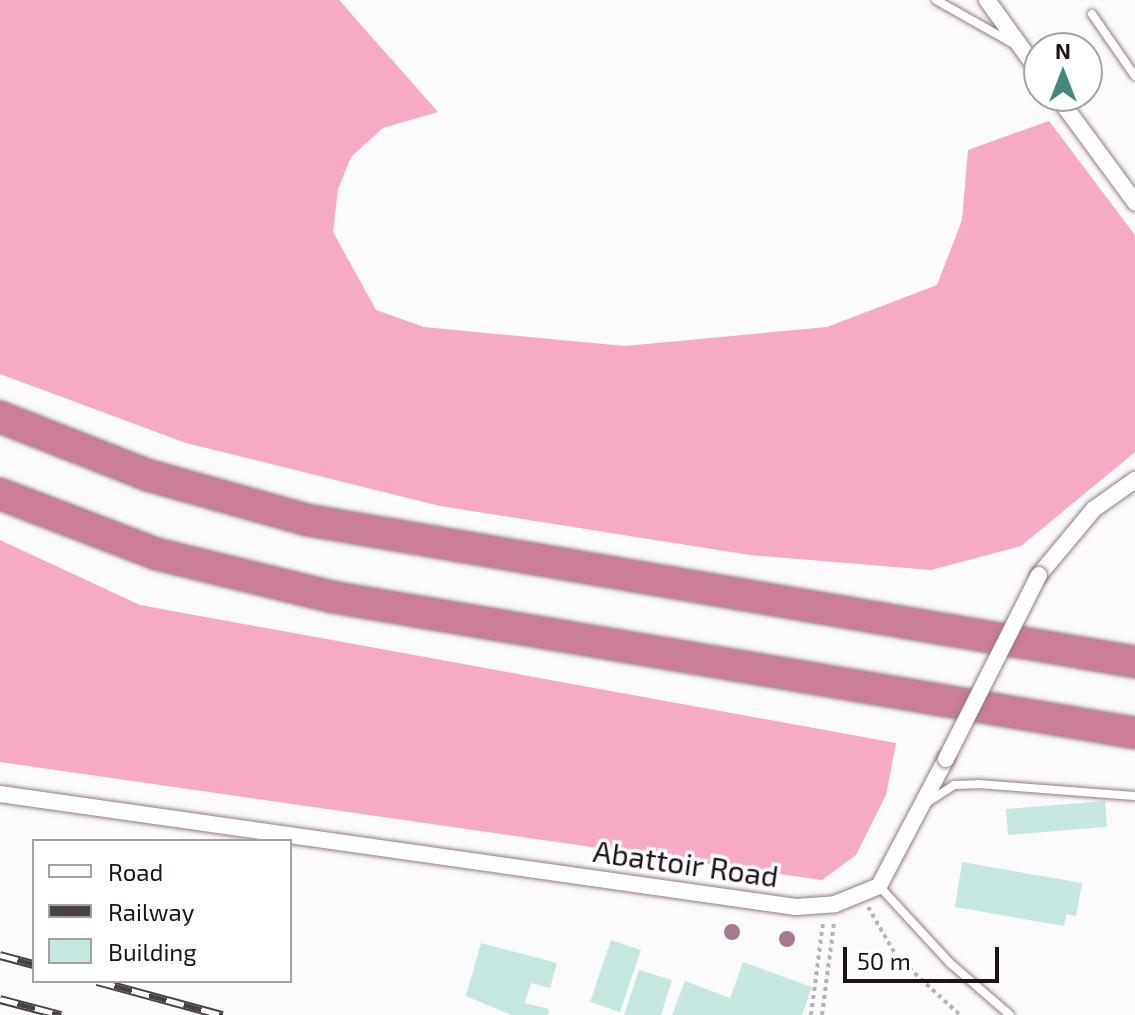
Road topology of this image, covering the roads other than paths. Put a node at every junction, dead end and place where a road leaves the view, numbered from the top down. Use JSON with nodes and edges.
{"nodes":[{"id":1,"x":936,"y":0,"type":"edge"},
{"id":2,"x":987,"y":0,"type":"edge"},
{"id":3,"x":1092,"y":14,"type":"dead end"},
{"id":4,"x":1022,"y":48,"type":"joint"},
{"id":5,"x":1135,"y":76,"type":"edge"},
{"id":6,"x":1069,"y":112,"type":"edge"},
{"id":7,"x":1135,"y":202,"type":"edge"},
{"id":8,"x":0,"y":417,"type":"edge"},
{"id":9,"x":1135,"y":480,"type":"edge"},
{"id":10,"x":0,"y":494,"type":"edge"},
{"id":11,"x":1135,"y":662,"type":"edge"},
{"id":12,"x":1135,"y":733,"type":"edge"},
{"id":13,"x":0,"y":794,"type":"edge"},
{"id":14,"x":1135,"y":796,"type":"edge"},
{"id":15,"x":921,"y":808,"type":"junction"},
{"id":16,"x":879,"y":886,"type":"junction"},
{"id":17,"x":1010,"y":1015,"type":"edge"}],
"edges":[{"from":1,"to":4,"type":"lane"},
{"from":2,"to":4,"type":"street"},
{"from":3,"to":5,"type":"lane"},
{"from":6,"to":7,"type":"street"},
{"from":8,"to":11,"type":"highway"},
{"from":9,"to":15,"type":"street","bridge":true},
{"from":10,"to":12,"type":"highway"},
{"from":13,"to":16,"type":"street","name":"Abattoir Road"},
{"from":14,"to":15,"type":"lane"},
{"from":15,"to":16,"type":"street"},
{"from":16,"to":17,"type":"lane"}]}
